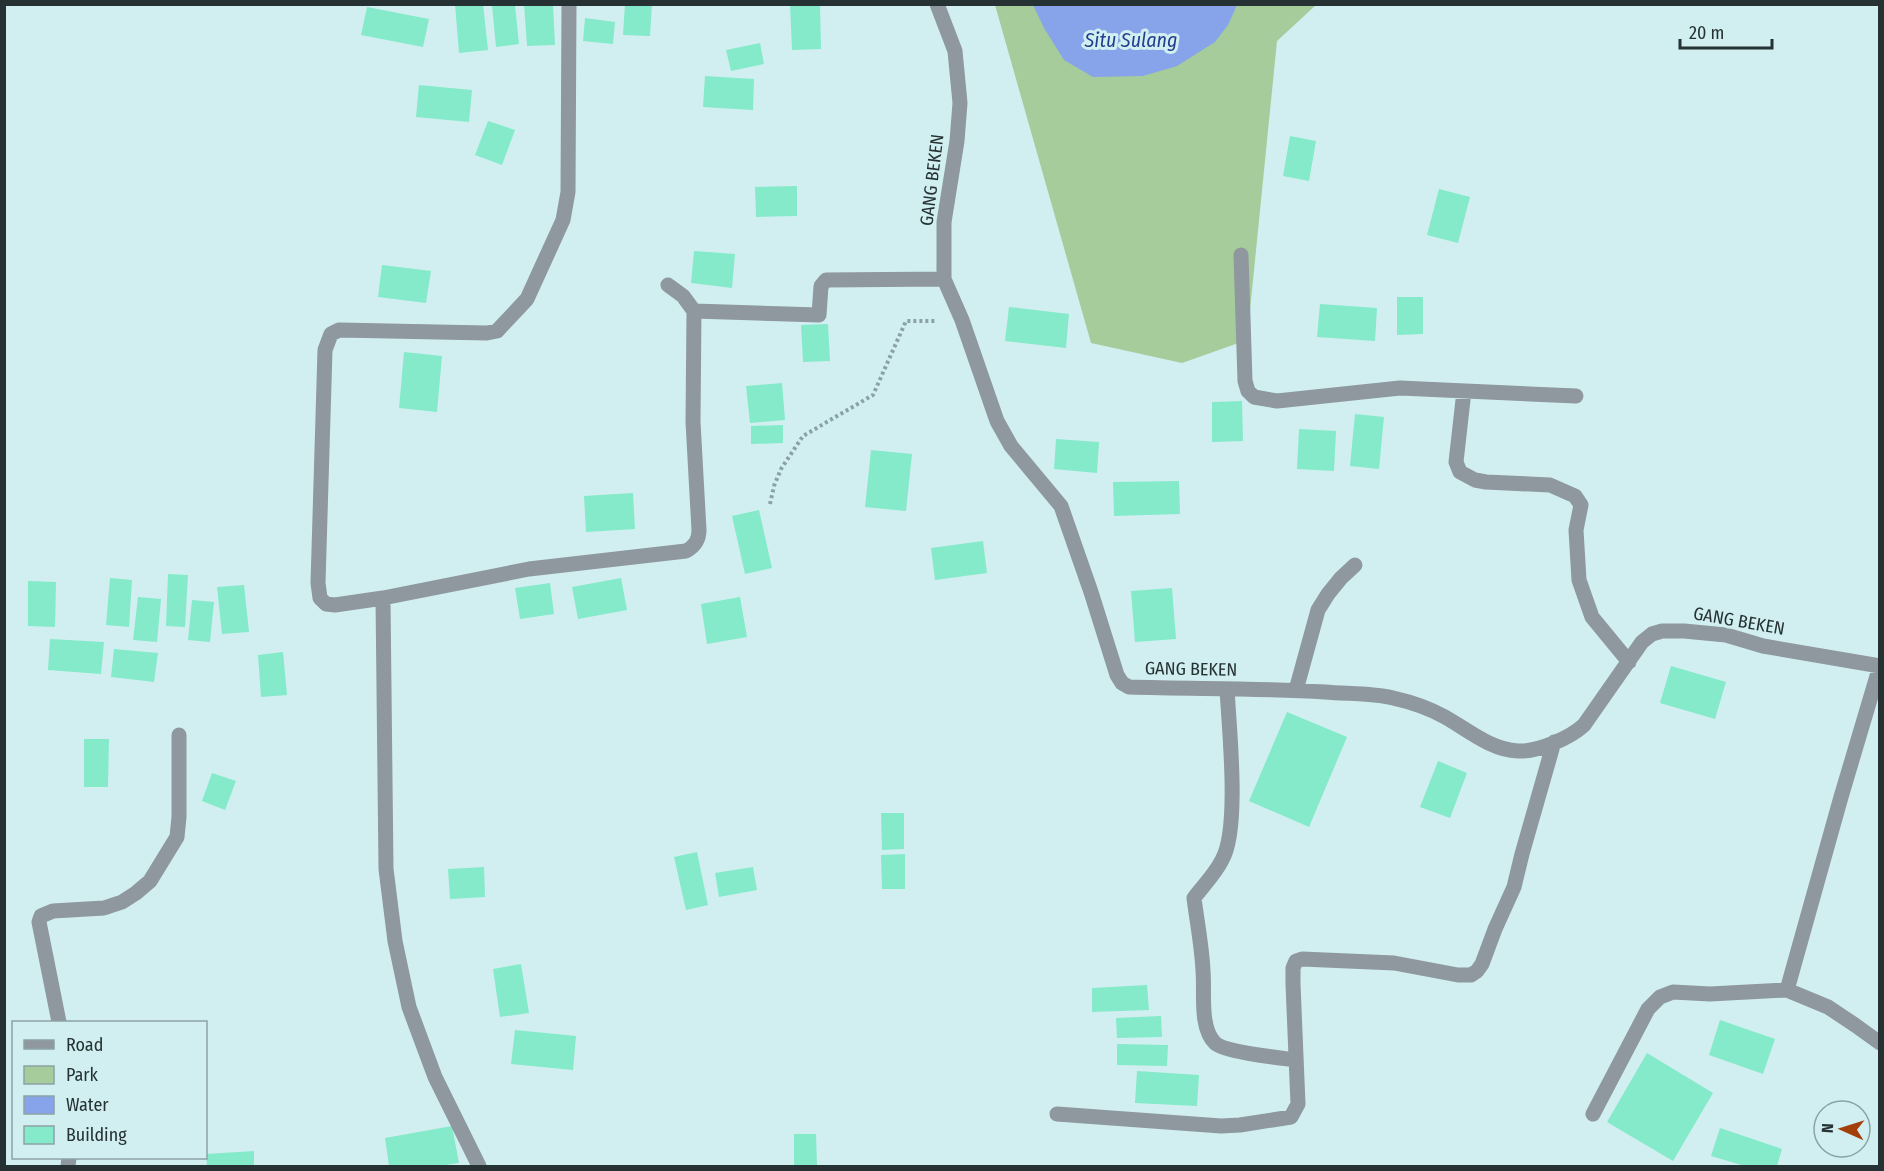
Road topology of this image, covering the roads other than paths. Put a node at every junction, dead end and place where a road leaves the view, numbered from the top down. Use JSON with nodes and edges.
{"nodes":[{"id":1,"x":569,"y":4,"type":"edge"},
{"id":2,"x":937,"y":4,"type":"edge"},
{"id":3,"x":1241,"y":255,"type":"dead end"},
{"id":4,"x":944,"y":279,"type":"junction"},
{"id":5,"x":668,"y":285,"type":"dead end"},
{"id":6,"x":694,"y":311,"type":"junction"},
{"id":7,"x":1464,"y":391,"type":"junction"},
{"id":8,"x":1576,"y":396,"type":"dead end"},
{"id":9,"x":1355,"y":565,"type":"dead end"},
{"id":10,"x":383,"y":598,"type":"junction"},
{"id":11,"x":1629,"y":662,"type":"junction"},
{"id":12,"x":1880,"y":666,"type":"edge"},
{"id":13,"x":1227,"y":689,"type":"junction"},
{"id":14,"x":1296,"y":690,"type":"junction"},
{"id":15,"x":180,"y":735,"type":"dead end"},
{"id":16,"x":1554,"y":742,"type":"junction"},
{"id":17,"x":1787,"y":990,"type":"junction"},
{"id":18,"x":59,"y":1021,"type":"edge"},
{"id":19,"x":1880,"y":1043,"type":"edge"},
{"id":20,"x":1296,"y":1060,"type":"junction"},
{"id":21,"x":1057,"y":1114,"type":"dead end"},
{"id":22,"x":1593,"y":1114,"type":"dead end"},
{"id":23,"x":479,"y":1167,"type":"edge"}],
"edges":[{"from":1,"to":10,"type":"street"},
{"from":2,"to":4,"type":"street","name":"GANG BEKEN"},
{"from":3,"to":7,"type":"street"},
{"from":4,"to":6,"type":"street"},
{"from":4,"to":13,"type":"street","name":"GANG BEKEN"},
{"from":5,"to":6,"type":"street"},
{"from":6,"to":10,"type":"street"},
{"from":7,"to":8,"type":"street"},
{"from":7,"to":11,"type":"street"},
{"from":9,"to":14,"type":"street"},
{"from":10,"to":23,"type":"street"},
{"from":11,"to":12,"type":"street","name":"GANG BEKEN"},
{"from":11,"to":16,"type":"street","name":"GANG BEKEN"},
{"from":12,"to":17,"type":"street"},
{"from":13,"to":14,"type":"street","name":"GANG BEKEN"},
{"from":13,"to":20,"type":"street"},
{"from":14,"to":16,"type":"street","name":"GANG BEKEN"},
{"from":15,"to":18,"type":"street"},
{"from":16,"to":20,"type":"street"},
{"from":17,"to":19,"type":"street"},
{"from":17,"to":22,"type":"street"},
{"from":20,"to":21,"type":"street"}]}
